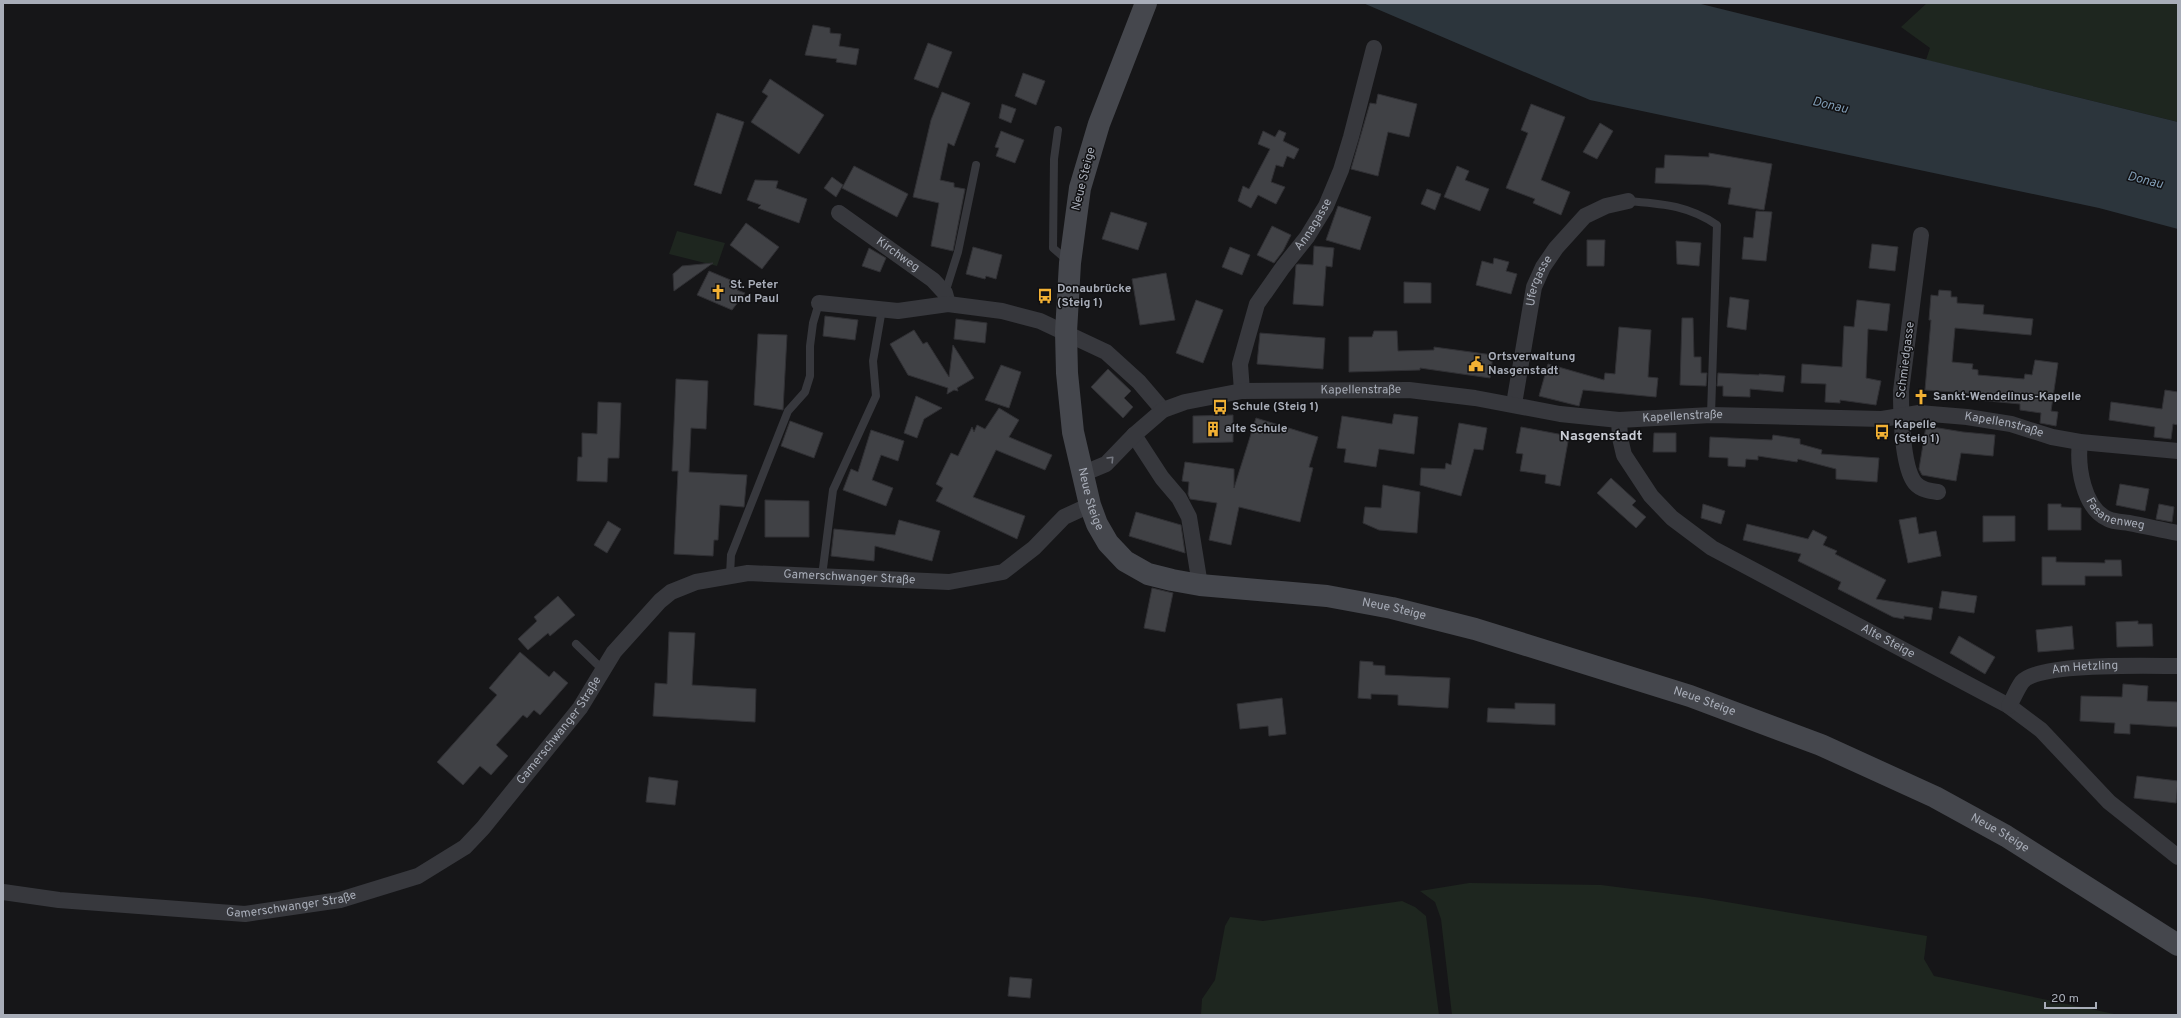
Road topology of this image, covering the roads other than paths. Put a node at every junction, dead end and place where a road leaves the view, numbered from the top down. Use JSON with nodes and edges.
{"nodes":[{"id":1,"x":1146,"y":3,"type":"edge"},
{"id":2,"x":1374,"y":48,"type":"dead end"},
{"id":3,"x":1058,"y":130,"type":"dead end"},
{"id":4,"x":976,"y":165,"type":"dead end"},
{"id":5,"x":1628,"y":201,"type":"joint"},
{"id":6,"x":839,"y":213,"type":"dead end"},
{"id":7,"x":1921,"y":235,"type":"dead end"},
{"id":8,"x":1070,"y":262,"type":"junction"},
{"id":9,"x":946,"y":298,"type":"junction"},
{"id":10,"x":819,"y":303,"type":"joint"},
{"id":11,"x":882,"y":309,"type":"junction"},
{"id":12,"x":1066,"y":332,"type":"junction"},
{"id":13,"x":1242,"y":391,"type":"junction"},
{"id":14,"x":1514,"y":404,"type":"junction"},
{"id":15,"x":1163,"y":410,"type":"junction"},
{"id":16,"x":1711,"y":415,"type":"junction"},
{"id":17,"x":1900,"y":417,"type":"junction"},
{"id":18,"x":1619,"y":420,"type":"junction"},
{"id":19,"x":1134,"y":435,"type":"junction"},
{"id":20,"x":2080,"y":442,"type":"junction"},
{"id":21,"x":2178,"y":451,"type":"edge"},
{"id":22,"x":1082,"y":474,"type":"junction"},
{"id":23,"x":1938,"y":492,"type":"dead end"},
{"id":24,"x":1090,"y":505,"type":"junction"},
{"id":25,"x":2178,"y":533,"type":"edge"},
{"id":26,"x":730,"y":575,"type":"junction"},
{"id":27,"x":822,"y":576,"type":"junction"},
{"id":28,"x":1200,"y":585,"type":"junction"},
{"id":29,"x":576,"y":644,"type":"dead end"},
{"id":30,"x":2178,"y":666,"type":"edge"},
{"id":31,"x":603,"y":670,"type":"junction"},
{"id":32,"x":2009,"y":706,"type":"junction"},
{"id":33,"x":2178,"y":857,"type":"edge"},
{"id":34,"x":3,"y":892,"type":"edge"},
{"id":35,"x":2178,"y":945,"type":"edge"}],
"edges":[{"from":1,"to":8,"type":"main road","name":"Neue Steige"},
{"from":2,"to":13,"type":"street","name":"Annagasse"},
{"from":3,"to":8,"type":"lane"},
{"from":4,"to":9,"type":"lane"},
{"from":5,"to":14,"type":"street","name":"Ufergasse"},
{"from":5,"to":16,"type":"lane"},
{"from":6,"to":9,"type":"street","name":"Kirchweg"},
{"from":7,"to":17,"type":"street","name":"Schmiedgasse"},
{"from":8,"to":12,"type":"main road","name":"Neue Steige"},
{"from":9,"to":11,"type":"street"},
{"from":9,"to":12,"type":"street"},
{"from":10,"to":11,"type":"street"},
{"from":10,"to":26,"type":"lane"},
{"from":11,"to":27,"type":"lane"},
{"from":12,"to":15,"type":"street"},
{"from":12,"to":22,"type":"main road","name":"Neue Steige"},
{"from":13,"to":14,"type":"street","name":"Kapellenstraße"},
{"from":13,"to":15,"type":"street","name":"Kapellenstraße"},
{"from":14,"to":18,"type":"street","name":"Kapellenstraße"},
{"from":15,"to":19,"type":"street","name":"Kapellenstraße"},
{"from":16,"to":17,"type":"street","name":"Kapellenstraße"},
{"from":16,"to":18,"type":"street","name":"Kapellenstraße"},
{"from":17,"to":20,"type":"street","name":"Kapellenstraße"},
{"from":17,"to":23,"type":"street","name":"Schmiedgasse"},
{"from":18,"to":32,"type":"street","name":"Alte Steige"},
{"from":22,"to":19,"type":"street","name":"Kapellenstraße","one_way":true},
{"from":19,"to":28,"type":"street"},
{"from":20,"to":21,"type":"street","name":"Kapellenstraße"},
{"from":20,"to":25,"type":"street","name":"Fasanenweg"},
{"from":22,"to":24,"type":"main road","name":"Neue Steige"},
{"from":24,"to":27,"type":"street","name":"Gamerschwanger Straße"},
{"from":24,"to":28,"type":"main road","name":"Neue Steige"},
{"from":26,"to":27,"type":"street","name":"Gamerschwanger Straße"},
{"from":26,"to":31,"type":"street","name":"Gamerschwanger Straße"},
{"from":28,"to":35,"type":"main road","name":"Neue Steige"},
{"from":29,"to":31,"type":"lane"},
{"from":30,"to":32,"type":"street","name":"Am Hetzling"},
{"from":31,"to":34,"type":"street","name":"Gamerschwanger Straße"},
{"from":32,"to":33,"type":"street","name":"Alte Steige"}]}
